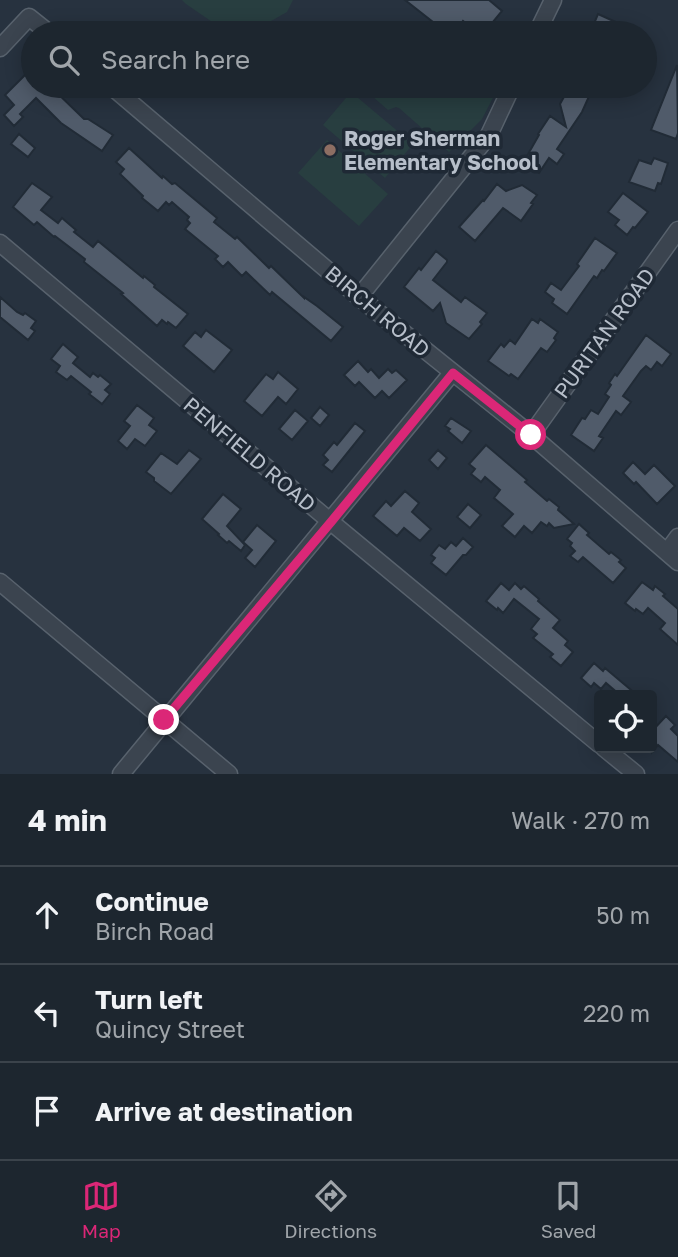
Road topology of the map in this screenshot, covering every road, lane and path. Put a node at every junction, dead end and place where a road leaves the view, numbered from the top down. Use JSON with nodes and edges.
{"nodes":[{"id":1,"x":553,"y":0,"type":"edge"},
{"id":2,"x":543,"y":21,"type":"edge"},
{"id":3,"x":21,"y":25,"type":"edge"},
{"id":4,"x":0,"y":48,"type":"edge"},
{"id":5,"x":125,"y":98,"type":"edge"},
{"id":6,"x":506,"y":98,"type":"edge"},
{"id":7,"x":678,"y":230,"type":"edge"},
{"id":8,"x":0,"y":243,"type":"edge"},
{"id":9,"x":359,"y":297,"type":"junction"},
{"id":10,"x":453,"y":373,"type":"junction"},
{"id":11,"x":531,"y":435,"type":"junction"},
{"id":12,"x":331,"y":522,"type":"junction"},
{"id":13,"x":678,"y":537,"type":"edge"},
{"id":14,"x":672,"y":557,"type":"edge"},
{"id":15,"x":0,"y":582,"type":"edge"},
{"id":16,"x":164,"y":720,"type":"junction"},
{"id":17,"x":594,"y":740,"type":"edge"},
{"id":18,"x":610,"y":753,"type":"edge"},
{"id":19,"x":121,"y":774,"type":"edge"},
{"id":20,"x":229,"y":774,"type":"edge"},
{"id":21,"x":636,"y":774,"type":"edge"}],
"edges":[{"from":1,"to":2,"type":"street"},
{"from":3,"to":4,"type":"street"},
{"from":5,"to":9,"type":"street","name":"BIRCH ROAD"},
{"from":6,"to":9,"type":"street"},
{"from":7,"to":11,"type":"street","name":"PURITAN ROAD"},
{"from":8,"to":12,"type":"street","name":"PENFIELD ROAD"},
{"from":9,"to":10,"type":"street","name":"BIRCH ROAD"},
{"from":10,"to":11,"type":"street","name":"BIRCH ROAD"},
{"from":10,"to":12,"type":"street"},
{"from":11,"to":14,"type":"street","name":"BIRCH ROAD"},
{"from":12,"to":16,"type":"street"},
{"from":12,"to":17,"type":"street","name":"PENFIELD ROAD"},
{"from":13,"to":14,"type":"street"},
{"from":15,"to":16,"type":"street"},
{"from":16,"to":19,"type":"street"},
{"from":16,"to":20,"type":"street"},
{"from":18,"to":21,"type":"street"}]}
